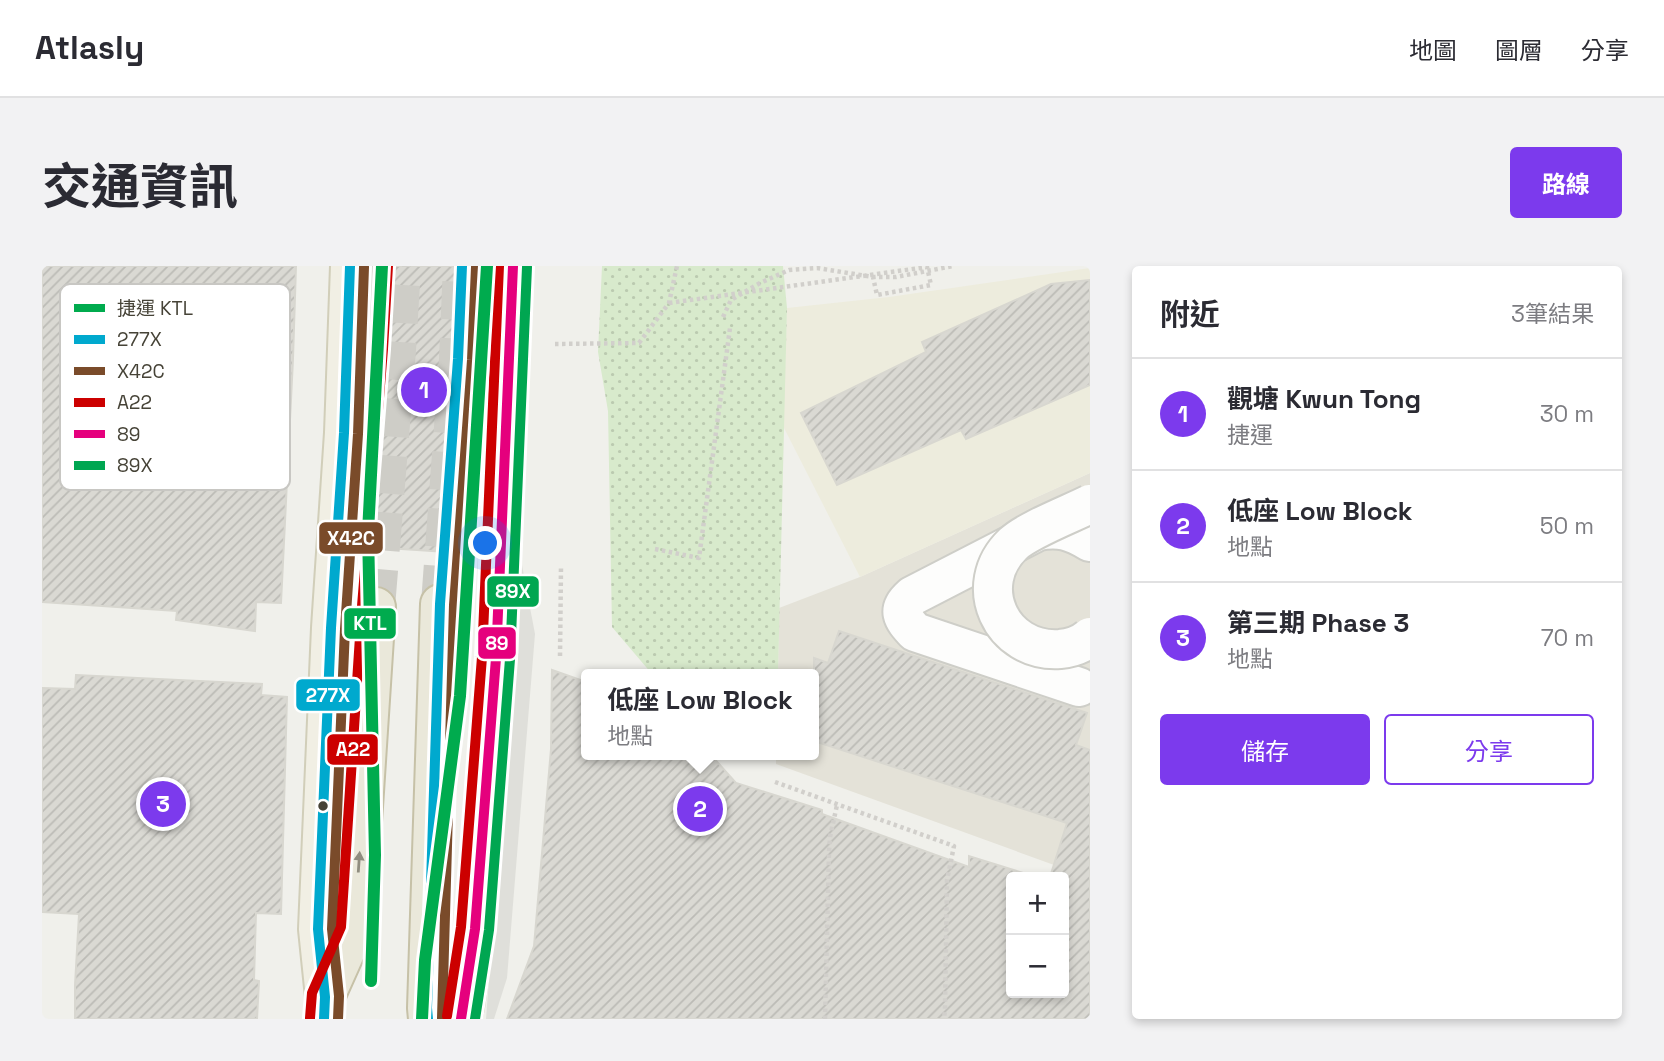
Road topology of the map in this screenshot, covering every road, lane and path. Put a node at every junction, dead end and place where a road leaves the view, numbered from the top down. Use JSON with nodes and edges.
{"nodes":[{"id":1,"x":350,"y":266,"type":"edge"},
{"id":2,"x":513,"y":266,"type":"edge"},
{"id":3,"x":677,"y":266,"type":"edge"},
{"id":4,"x":953,"y":266,"type":"edge"},
{"id":5,"x":873,"y":277,"type":"junction"},
{"id":6,"x":669,"y":303,"type":"junction"},
{"id":7,"x":723,"y":317,"type":"dead end"},
{"id":8,"x":730,"y":328,"type":"dead end"},
{"id":9,"x":555,"y":344,"type":"dead end"},
{"id":10,"x":1090,"y":504,"type":"edge"},
{"id":11,"x":1090,"y":542,"type":"edge"},
{"id":12,"x":655,"y":548,"type":"dead end"},
{"id":13,"x":561,"y":566,"type":"dead end"},
{"id":14,"x":440,"y":604,"type":"tunnel mouth"},
{"id":15,"x":376,"y":607,"type":"tunnel mouth"},
{"id":16,"x":1090,"y":637,"type":"edge"},
{"id":17,"x":560,"y":656,"type":"dead end"},
{"id":18,"x":1079,"y":687,"type":"dead end"},
{"id":19,"x":775,"y":782,"type":"dead end"},
{"id":20,"x":837,"y":805,"type":"junction"},
{"id":21,"x":324,"y":1008,"type":"edge"},
{"id":22,"x":428,"y":1019,"type":"edge"},
{"id":23,"x":461,"y":1019,"type":"edge"},
{"id":24,"x":825,"y":1019,"type":"edge"},
{"id":25,"x":944,"y":1019,"type":"edge"}],
"edges":[{"from":1,"to":21,"type":"main road"},
{"from":2,"to":23,"type":"main road"},
{"from":3,"to":6,"type":"path"},
{"from":4,"to":5,"type":"path","bridge":true},
{"from":5,"to":6,"type":"path"},
{"from":5,"to":7,"type":"path","bridge":true},
{"from":6,"to":9,"type":"path"},
{"from":8,"to":12,"type":"path"},
{"from":10,"to":16,"type":"lane","bridge":true},
{"from":11,"to":18,"type":"lane"},
{"from":13,"to":17,"type":"path"},
{"from":14,"to":22,"type":"highway"},
{"from":21,"to":15,"type":"highway","one_way":true},
{"from":19,"to":20,"type":"path"},
{"from":20,"to":24,"type":"path"},
{"from":20,"to":25,"type":"path"}]}
